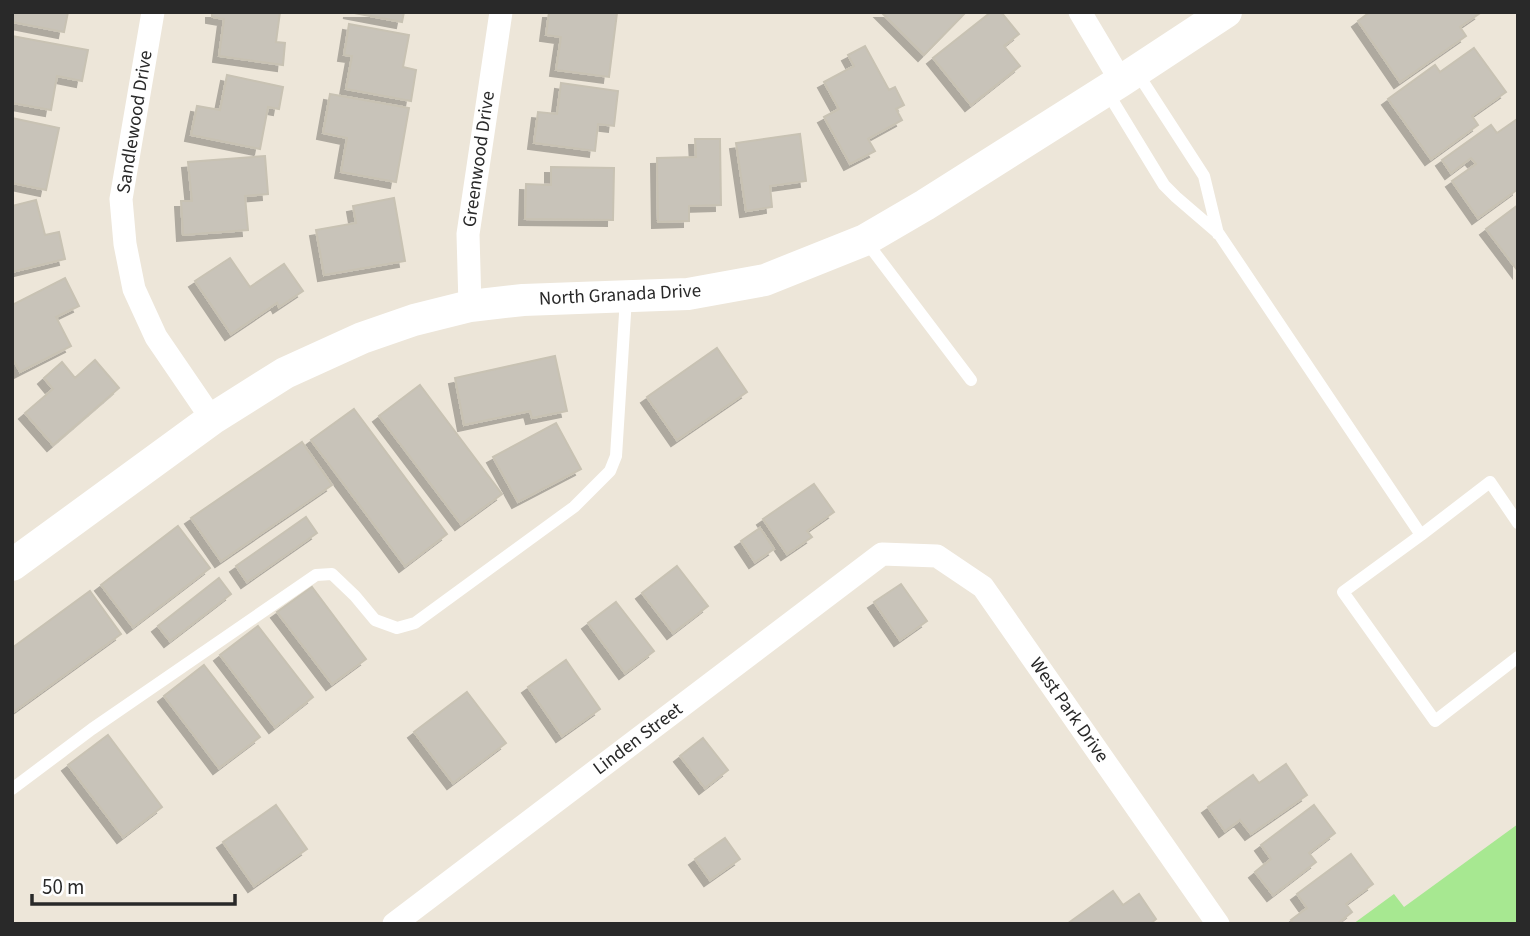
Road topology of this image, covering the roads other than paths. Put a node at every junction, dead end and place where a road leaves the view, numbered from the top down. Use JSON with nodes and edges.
{"nodes":[{"id":1,"x":153,"y":12,"type":"edge"},
{"id":2,"x":501,"y":12,"type":"edge"},
{"id":3,"x":1080,"y":12,"type":"edge"},
{"id":4,"x":1226,"y":12,"type":"edge"},
{"id":5,"x":1121,"y":80,"type":"junction"},
{"id":6,"x":1219,"y":234,"type":"junction"},
{"id":7,"x":865,"y":240,"type":"junction"},
{"id":8,"x":626,"y":297,"type":"junction"},
{"id":9,"x":470,"y":306,"type":"junction"},
{"id":10,"x":971,"y":380,"type":"dead end"},
{"id":11,"x":212,"y":419,"type":"junction"},
{"id":12,"x":1518,"y":523,"type":"edge"},
{"id":13,"x":1421,"y":536,"type":"junction"},
{"id":14,"x":882,"y":554,"type":"joint"},
{"id":15,"x":12,"y":565,"type":"edge"},
{"id":16,"x":1518,"y":657,"type":"edge"},
{"id":17,"x":12,"y":789,"type":"edge"},
{"id":18,"x":394,"y":924,"type":"edge"},
{"id":19,"x":1218,"y":924,"type":"edge"}],
"edges":[{"from":1,"to":11,"type":"street","name":"Sandlewood Drive"},
{"from":2,"to":9,"type":"street","name":"Greenwood Drive"},
{"from":3,"to":5,"type":"street"},
{"from":4,"to":5,"type":"street","name":"North Granada Drive"},
{"from":5,"to":6,"type":"lane"},
{"from":5,"to":6,"type":"lane"},
{"from":5,"to":7,"type":"street","name":"North Granada Drive"},
{"from":6,"to":13,"type":"lane"},
{"from":7,"to":8,"type":"street","name":"North Granada Drive"},
{"from":7,"to":10,"type":"lane"},
{"from":8,"to":9,"type":"street","name":"North Granada Drive"},
{"from":8,"to":17,"type":"lane"},
{"from":9,"to":11,"type":"street","name":"North Granada Drive"},
{"from":11,"to":15,"type":"street","name":"North Granada Drive"},
{"from":12,"to":13,"type":"lane"},
{"from":13,"to":16,"type":"lane"},
{"from":14,"to":18,"type":"street","name":"Linden Street"},
{"from":14,"to":19,"type":"street","name":"West Park Drive"}]}
